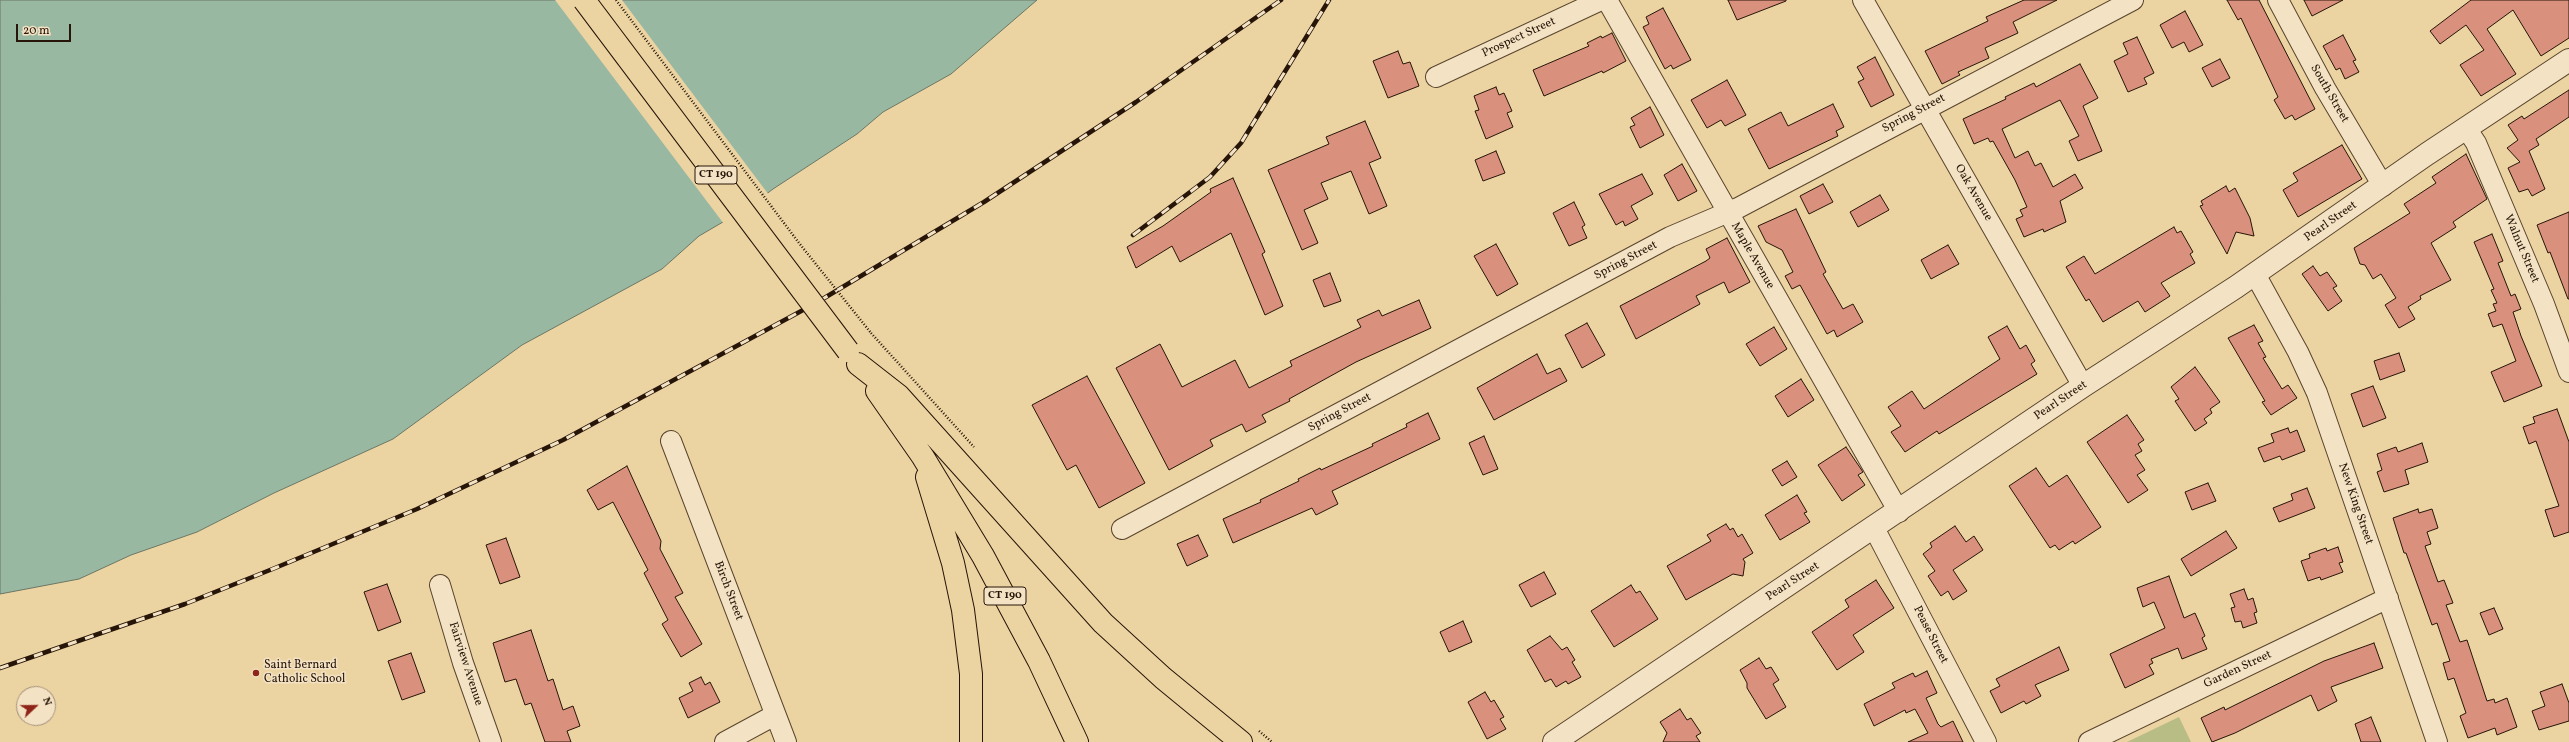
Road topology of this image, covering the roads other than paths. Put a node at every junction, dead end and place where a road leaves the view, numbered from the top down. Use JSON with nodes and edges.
{"nodes":[{"id":1,"x":584,"y":0,"type":"edge"},
{"id":2,"x":1601,"y":0,"type":"edge"},
{"id":3,"x":1607,"y":0,"type":"edge"},
{"id":4,"x":1863,"y":0,"type":"edge"},
{"id":5,"x":2133,"y":0,"type":"edge"},
{"id":6,"x":2278,"y":0,"type":"edge"},
{"id":7,"x":2569,"y":60,"type":"edge"},
{"id":8,"x":1436,"y":77,"type":"dead end"},
{"id":9,"x":1924,"y":108,"type":"junction"},
{"id":10,"x":2466,"y":128,"type":"junction"},
{"id":11,"x":2383,"y":186,"type":"junction"},
{"id":12,"x":1727,"y":212,"type":"junction"},
{"id":13,"x":2255,"y":274,"type":"junction"},
{"id":14,"x":853,"y":358,"type":"junction"},
{"id":15,"x":2569,"y":372,"type":"edge"},
{"id":16,"x":2083,"y":386,"type":"junction"},
{"id":17,"x":671,"y":441,"type":"dead end"},
{"id":18,"x":923,"y":457,"type":"junction"},
{"id":19,"x":1899,"y":512,"type":"junction"},
{"id":20,"x":1874,"y":528,"type":"junction"},
{"id":21,"x":1122,"y":529,"type":"dead end"},
{"id":22,"x":440,"y":585,"type":"dead end"},
{"id":23,"x":2388,"y":598,"type":"junction"},
{"id":24,"x":775,"y":715,"type":"junction"},
{"id":25,"x":1247,"y":734,"type":"edge"},
{"id":26,"x":491,"y":742,"type":"edge"},
{"id":27,"x":725,"y":742,"type":"edge"},
{"id":28,"x":786,"y":742,"type":"edge"},
{"id":29,"x":971,"y":742,"type":"edge"},
{"id":30,"x":1077,"y":742,"type":"edge"},
{"id":31,"x":1554,"y":742,"type":"edge"},
{"id":32,"x":1986,"y":742,"type":"edge"},
{"id":33,"x":2089,"y":742,"type":"edge"},
{"id":34,"x":2438,"y":742,"type":"edge"}],
"edges":[{"from":1,"to":14,"type":"main road","number":"CT 190","bridge":true},
{"from":2,"to":8,"type":"street","name":"Prospect Street"},
{"from":3,"to":12,"type":"street","name":"Maple Avenue"},
{"from":4,"to":9,"type":"street","name":"Oak Avenue"},
{"from":5,"to":9,"type":"street","name":"Spring Street"},
{"from":6,"to":11,"type":"street","name":"South Street"},
{"from":7,"to":10,"type":"street","name":"Pearl Street"},
{"from":9,"to":12,"type":"street","name":"Spring Street"},
{"from":9,"to":16,"type":"street","name":"Oak Avenue"},
{"from":10,"to":11,"type":"street","name":"Pearl Street"},
{"from":10,"to":15,"type":"street","name":"Walnut Street"},
{"from":11,"to":13,"type":"street","name":"Pearl Street"},
{"from":12,"to":19,"type":"street","name":"Maple Avenue"},
{"from":12,"to":21,"type":"street","name":"Spring Street"},
{"from":13,"to":16,"type":"street","name":"Pearl Street"},
{"from":13,"to":23,"type":"street","name":"New King Street"},
{"from":14,"to":18,"type":"main road","number":"CT 190"},
{"from":14,"to":25,"type":"main road"},
{"from":16,"to":19,"type":"street","name":"Pearl Street"},
{"from":17,"to":24,"type":"street","name":"Birch Street"},
{"from":18,"to":29,"type":"main road"},
{"from":18,"to":30,"type":"main road","number":"CT 190"},
{"from":19,"to":20,"type":"street","name":"Pearl Street"},
{"from":20,"to":31,"type":"street","name":"Pearl Street"},
{"from":20,"to":32,"type":"street","name":"Pease Street"},
{"from":22,"to":26,"type":"street","name":"Fairview Avenue"},
{"from":23,"to":33,"type":"street","name":"Garden Street"},
{"from":23,"to":34,"type":"street","name":"New King Street"},
{"from":24,"to":27,"type":"street"},
{"from":24,"to":28,"type":"street","name":"Birch Street"}]}
